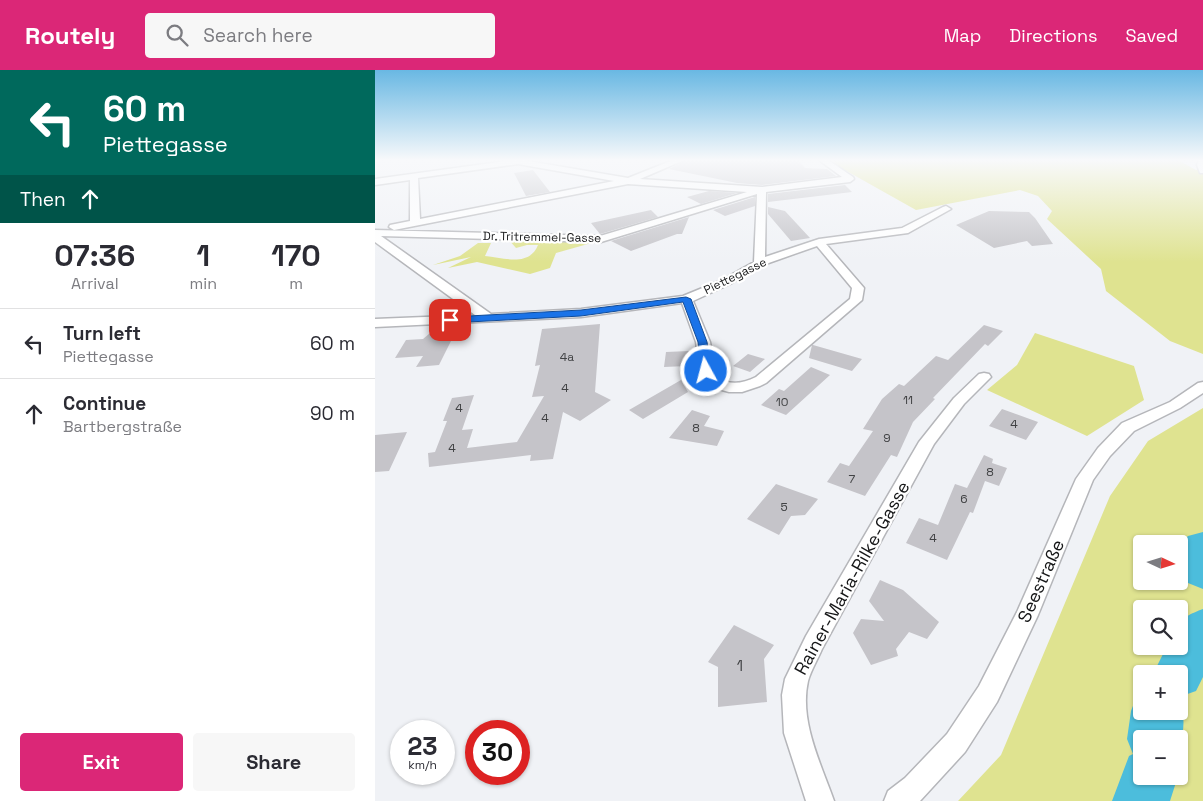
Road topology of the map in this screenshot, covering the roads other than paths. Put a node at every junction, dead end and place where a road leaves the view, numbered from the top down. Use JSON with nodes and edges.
{"nodes":[{"id":1,"x":414,"y":194,"type":"edge"},
{"id":2,"x":565,"y":194,"type":"edge"},
{"id":3,"x":749,"y":194,"type":"edge"},
{"id":4,"x":762,"y":194,"type":"edge"},
{"id":5,"x":947,"y":210,"type":"dead end"},
{"id":6,"x":415,"y":223,"type":"junction"},
{"id":7,"x":375,"y":234,"type":"edge"},
{"id":8,"x":819,"y":242,"type":"junction"},
{"id":9,"x":759,"y":263,"type":"junction"},
{"id":10,"x":686,"y":299,"type":"junction"},
{"id":11,"x":488,"y":318,"type":"junction"},
{"id":12,"x":375,"y":323,"type":"edge"},
{"id":13,"x":984,"y":377,"type":"dead end"},
{"id":14,"x":1203,"y":386,"type":"edge"},
{"id":15,"x":820,"y":801,"type":"edge"},
{"id":16,"x":898,"y":801,"type":"edge"}],
"edges":[{"from":1,"to":6,"type":"street"},
{"from":2,"to":6,"type":"street"},
{"from":3,"to":7,"type":"street","name":"Dr. Tritremmel-Gasse"},
{"from":4,"to":9,"type":"street"},
{"from":5,"to":8,"type":"street","name":"Piettegasse"},
{"from":6,"to":7,"type":"street"},
{"from":7,"to":11,"type":"street"},
{"from":8,"to":9,"type":"street","name":"Piettegasse"},
{"from":8,"to":10,"type":"street"},
{"from":9,"to":10,"type":"street","name":"Piettegasse"},
{"from":10,"to":11,"type":"street","name":"Piettegasse"},
{"from":11,"to":12,"type":"street","name":"Piettegasse"},
{"from":13,"to":15,"type":"street","name":"Rainer-Maria-Rilke-Gasse"},
{"from":14,"to":16,"type":"street","name":"Seestraße"}]}
